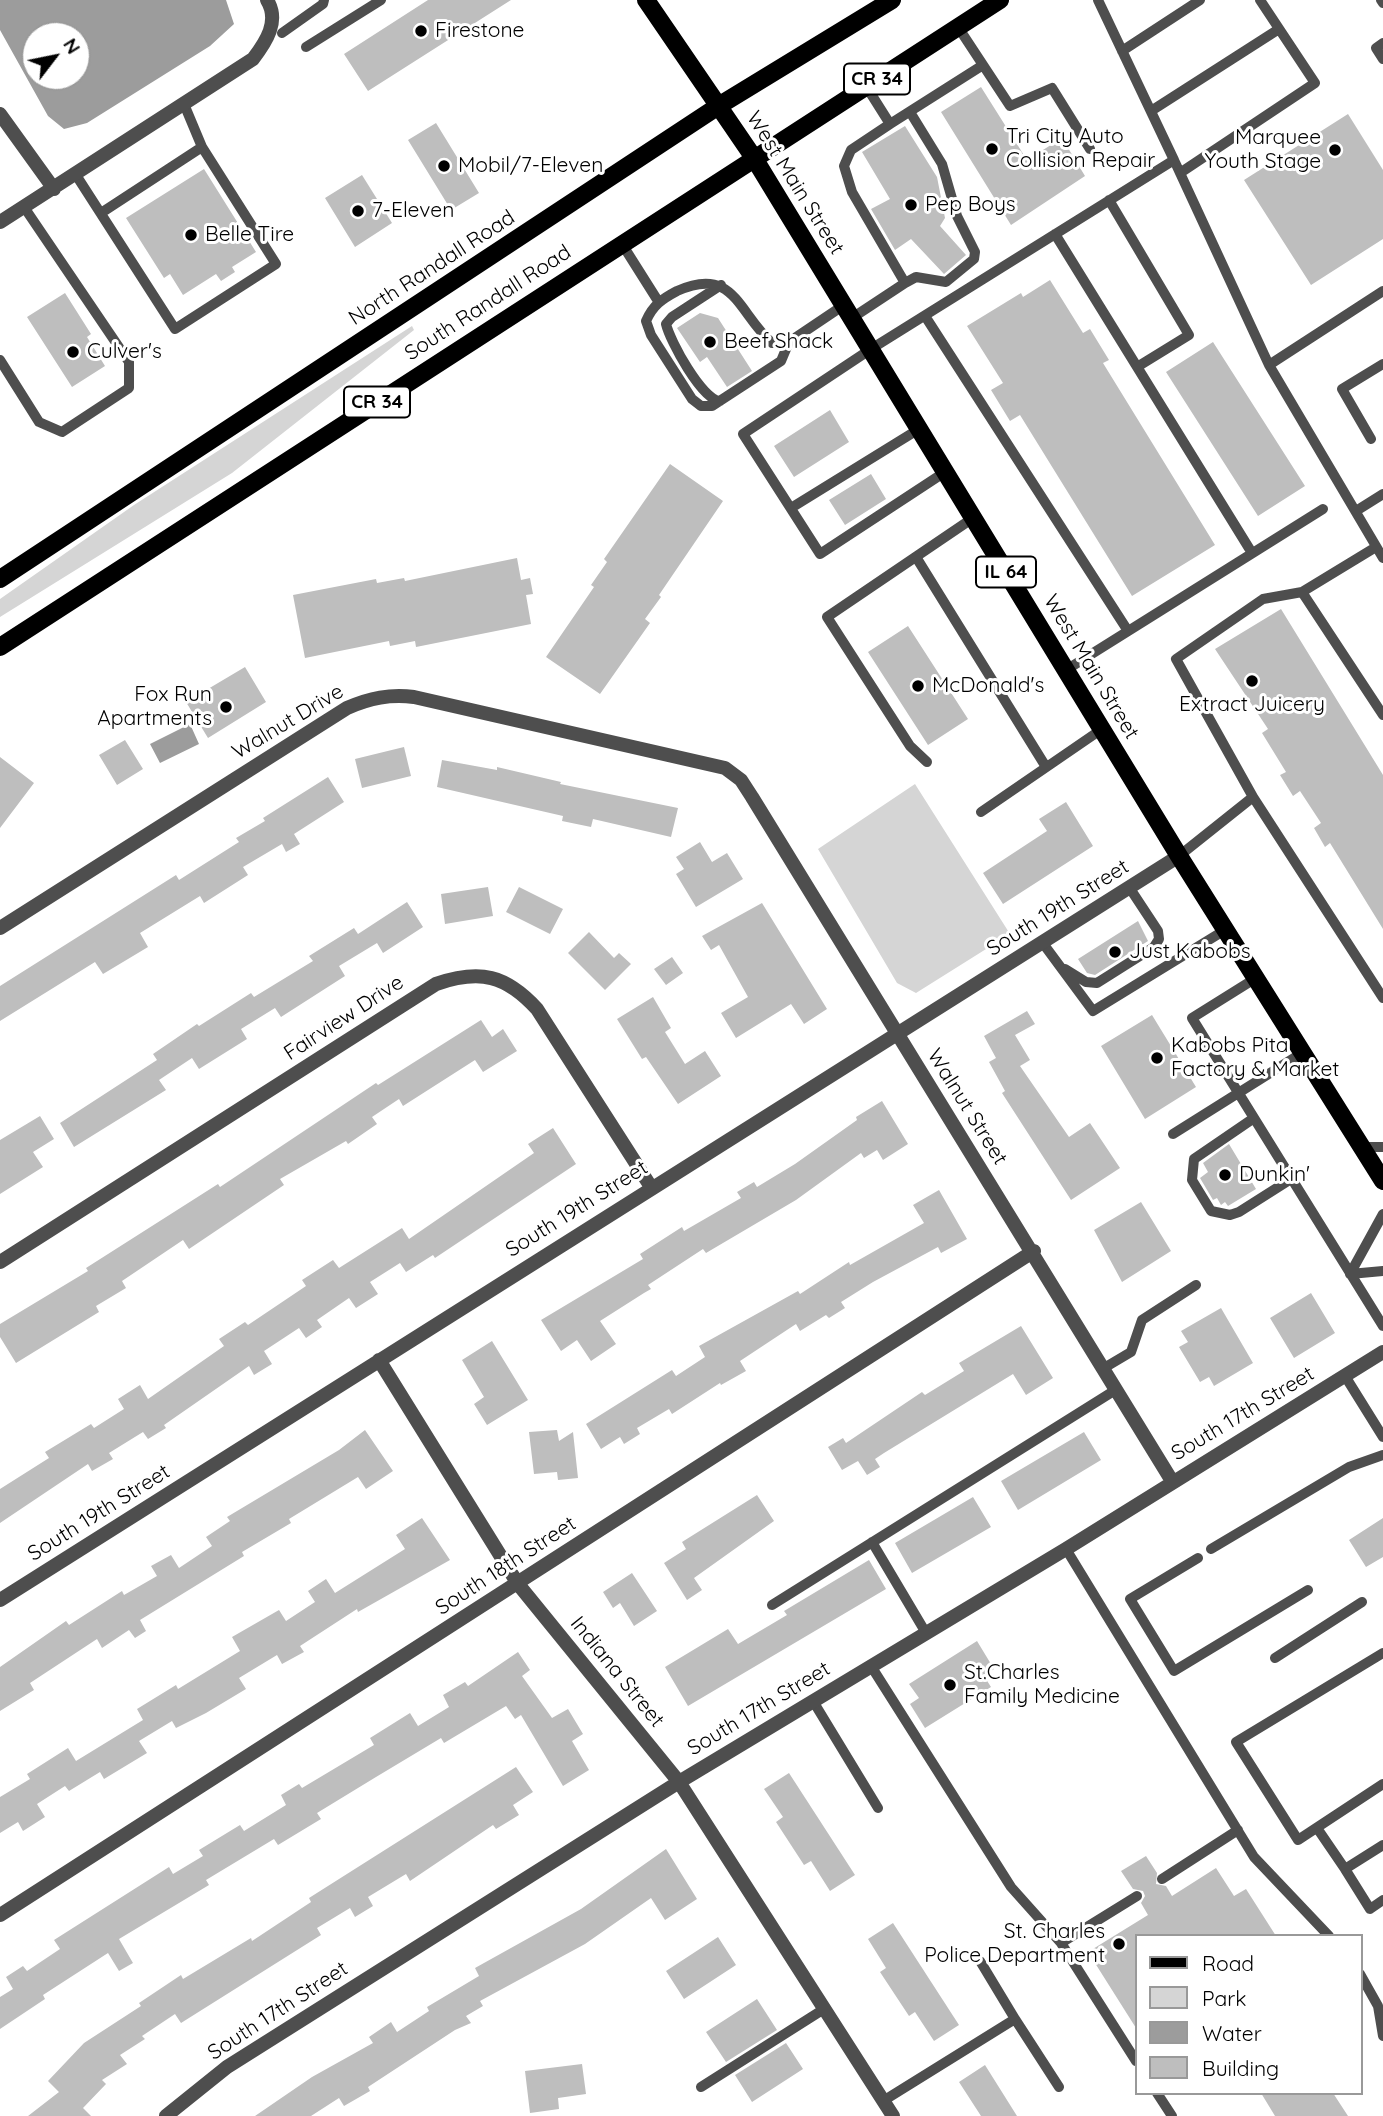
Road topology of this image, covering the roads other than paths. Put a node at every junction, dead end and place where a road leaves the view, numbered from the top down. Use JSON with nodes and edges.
{"nodes":[{"id":1,"x":267,"y":0,"type":"edge"},
{"id":2,"x":324,"y":0,"type":"edge"},
{"id":3,"x":381,"y":0,"type":"edge"},
{"id":4,"x":646,"y":0,"type":"edge"},
{"id":5,"x":892,"y":0,"type":"edge"},
{"id":6,"x":1000,"y":0,"type":"edge"},
{"id":7,"x":1098,"y":0,"type":"edge"},
{"id":8,"x":1200,"y":0,"type":"edge"},
{"id":9,"x":1260,"y":0,"type":"edge"},
{"id":10,"x":958,"y":27,"type":"junction"},
{"id":11,"x":1279,"y":29,"type":"junction"},
{"id":12,"x":282,"y":33,"type":"dead end"},
{"id":13,"x":1383,"y":43,"type":"edge"},
{"id":14,"x":306,"y":47,"type":"dead end"},
{"id":15,"x":1122,"y":51,"type":"junction"},
{"id":16,"x":1383,"y":59,"type":"edge"},
{"id":17,"x":983,"y":65,"type":"junction"},
{"id":18,"x":866,"y":86,"type":"junction"},
{"id":19,"x":184,"y":104,"type":"junction"},
{"id":20,"x":720,"y":105,"type":"junction"},
{"id":21,"x":1151,"y":111,"type":"junction"},
{"id":22,"x":910,"y":112,"type":"junction"},
{"id":23,"x":0,"y":114,"type":"edge"},
{"id":24,"x":890,"y":124,"type":"junction"},
{"id":25,"x":202,"y":147,"type":"junction"},
{"id":26,"x":1090,"y":149,"type":"dead end"},
{"id":27,"x":754,"y":158,"type":"junction"},
{"id":28,"x":1174,"y":160,"type":"junction"},
{"id":29,"x":1180,"y":173,"type":"junction"},
{"id":30,"x":75,"y":175,"type":"junction"},
{"id":31,"x":54,"y":189,"type":"junction"},
{"id":32,"x":1109,"y":200,"type":"junction"},
{"id":33,"x":24,"y":207,"type":"junction"},
{"id":34,"x":101,"y":213,"type":"junction"},
{"id":35,"x":0,"y":222,"type":"edge"},
{"id":36,"x":1055,"y":234,"type":"junction"},
{"id":37,"x":622,"y":244,"type":"junction"},
{"id":38,"x":905,"y":283,"type":"junction"},
{"id":39,"x":721,"y":285,"type":"junction"},
{"id":40,"x":1383,"y":291,"type":"edge"},
{"id":41,"x":658,"y":301,"type":"junction"},
{"id":42,"x":848,"y":312,"type":"junction"},
{"id":43,"x":925,"y":316,"type":"junction"},
{"id":44,"x":789,"y":342,"type":"junction"},
{"id":45,"x":871,"y":349,"type":"junction"},
{"id":46,"x":0,"y":360,"type":"edge"},
{"id":47,"x":1383,"y":364,"type":"edge"},
{"id":48,"x":1269,"y":365,"type":"junction"},
{"id":49,"x":1137,"y":367,"type":"junction"},
{"id":50,"x":720,"y":401,"type":"junction"},
{"id":51,"x":919,"y":429,"type":"junction"},
{"id":52,"x":1371,"y":439,"type":"dead end"},
{"id":53,"x":945,"y":472,"type":"junction"},
{"id":54,"x":1383,"y":494,"type":"edge"},
{"id":55,"x":791,"y":508,"type":"junction"},
{"id":56,"x":1322,"y":509,"type":"dead end"},
{"id":57,"x":1356,"y":511,"type":"junction"},
{"id":58,"x":974,"y":519,"type":"junction"},
{"id":59,"x":1376,"y":547,"type":"junction"},
{"id":60,"x":1252,"y":553,"type":"junction"},
{"id":61,"x":916,"y":557,"type":"junction"},
{"id":62,"x":1383,"y":558,"type":"edge"},
{"id":63,"x":0,"y":579,"type":"edge"},
{"id":64,"x":1302,"y":592,"type":"junction"},
{"id":65,"x":1128,"y":631,"type":"junction"},
{"id":66,"x":0,"y":647,"type":"edge"},
{"id":67,"x":1066,"y":670,"type":"junction"},
{"id":68,"x":1383,"y":715,"type":"edge"},
{"id":69,"x":1102,"y":729,"type":"junction"},
{"id":70,"x":927,"y":762,"type":"dead end"},
{"id":71,"x":716,"y":765,"type":"joint"},
{"id":72,"x":1046,"y":767,"type":"junction"},
{"id":73,"x":1253,"y":797,"type":"junction"},
{"id":74,"x":981,"y":812,"type":"dead end"},
{"id":75,"x":1179,"y":856,"type":"junction"},
{"id":76,"x":1129,"y":887,"type":"junction"},
{"id":77,"x":0,"y":928,"type":"edge"},
{"id":78,"x":1226,"y":930,"type":"junction"},
{"id":79,"x":1042,"y":942,"type":"junction"},
{"id":80,"x":1154,"y":947,"type":"junction"},
{"id":81,"x":1165,"y":965,"type":"junction"},
{"id":82,"x":1060,"y":966,"type":"junction"},
{"id":83,"x":1256,"y":978,"type":"junction"},
{"id":84,"x":1383,"y":998,"type":"edge"},
{"id":85,"x":896,"y":1035,"type":"junction"},
{"id":86,"x":1303,"y":1053,"type":"junction"},
{"id":87,"x":1238,"y":1094,"type":"junction"},
{"id":88,"x":1254,"y":1118,"type":"junction"},
{"id":89,"x":1173,"y":1134,"type":"dead end"},
{"id":90,"x":1361,"y":1147,"type":"junction"},
{"id":91,"x":1383,"y":1147,"type":"edge"},
{"id":92,"x":1291,"y":1179,"type":"junction"},
{"id":93,"x":1383,"y":1181,"type":"edge"},
{"id":94,"x":651,"y":1187,"type":"junction"},
{"id":95,"x":1383,"y":1214,"type":"edge"},
{"id":96,"x":1034,"y":1251,"type":"junction"},
{"id":97,"x":0,"y":1262,"type":"edge"},
{"id":98,"x":1383,"y":1271,"type":"edge"},
{"id":99,"x":1350,"y":1274,"type":"junction"},
{"id":100,"x":1196,"y":1285,"type":"dead end"},
{"id":101,"x":1383,"y":1326,"type":"edge"},
{"id":102,"x":1383,"y":1352,"type":"edge"},
{"id":103,"x":379,"y":1360,"type":"junction"},
{"id":104,"x":1104,"y":1368,"type":"junction"},
{"id":105,"x":1345,"y":1376,"type":"junction"},
{"id":106,"x":1117,"y":1390,"type":"junction"},
{"id":107,"x":1383,"y":1437,"type":"edge"},
{"id":108,"x":1383,"y":1455,"type":"edge"},
{"id":109,"x":1172,"y":1481,"type":"junction"},
{"id":110,"x":872,"y":1542,"type":"junction"},
{"id":111,"x":1066,"y":1549,"type":"junction"},
{"id":112,"x":1212,"y":1549,"type":"dead end"},
{"id":113,"x":1198,"y":1558,"type":"dead end"},
{"id":114,"x":518,"y":1584,"type":"junction"},
{"id":115,"x":1308,"y":1590,"type":"dead end"},
{"id":116,"x":0,"y":1600,"type":"edge"},
{"id":117,"x":1362,"y":1602,"type":"dead end"},
{"id":118,"x":772,"y":1605,"type":"dead end"},
{"id":119,"x":926,"y":1633,"type":"junction"},
{"id":120,"x":1383,"y":1653,"type":"edge"},
{"id":121,"x":1275,"y":1658,"type":"dead end"},
{"id":122,"x":871,"y":1666,"type":"junction"},
{"id":123,"x":813,"y":1701,"type":"junction"},
{"id":124,"x":679,"y":1782,"type":"junction"},
{"id":125,"x":1383,"y":1784,"type":"edge"},
{"id":126,"x":878,"y":1808,"type":"dead end"},
{"id":127,"x":1317,"y":1828,"type":"junction"},
{"id":128,"x":1238,"y":1830,"type":"junction"},
{"id":129,"x":1383,"y":1845,"type":"edge"},
{"id":130,"x":1345,"y":1869,"type":"junction"},
{"id":131,"x":1161,"y":1879,"type":"dead end"},
{"id":132,"x":1137,"y":1896,"type":"dead end"},
{"id":133,"x":1383,"y":1900,"type":"edge"},
{"id":134,"x":0,"y":1915,"type":"edge"},
{"id":135,"x":1327,"y":1934,"type":"edge"},
{"id":136,"x":1061,"y":1943,"type":"junction"},
{"id":137,"x":980,"y":1961,"type":"dead end"},
{"id":138,"x":1362,"y":1977,"type":"edge"},
{"id":139,"x":1381,"y":2005,"type":"edge"},
{"id":140,"x":824,"y":2009,"type":"junction"},
{"id":141,"x":1016,"y":2018,"type":"junction"},
{"id":142,"x":1383,"y":2036,"type":"edge"},
{"id":143,"x":1134,"y":2058,"type":"edge"},
{"id":144,"x":701,"y":2087,"type":"dead end"},
{"id":145,"x":1059,"y":2087,"type":"dead end"},
{"id":146,"x":1158,"y":2095,"type":"edge"},
{"id":147,"x":883,"y":2101,"type":"junction"},
{"id":148,"x":166,"y":2116,"type":"edge"},
{"id":149,"x":893,"y":2116,"type":"edge"},
{"id":150,"x":1172,"y":2116,"type":"edge"}],
"edges":[{"from":1,"to":19,"type":"street"},
{"from":2,"to":12,"type":"lane"},
{"from":3,"to":14,"type":"lane"},
{"from":4,"to":20,"type":"main road","name":"West Main Street","number":"IL 64"},
{"from":5,"to":20,"type":"main road","name":"North Randall Road","number":"CR 34"},
{"from":6,"to":10,"type":"main road","number":"CR 34"},
{"from":7,"to":15,"type":"lane"},
{"from":8,"to":15,"type":"lane"},
{"from":9,"to":11,"type":"lane"},
{"from":10,"to":17,"type":"lane"},
{"from":10,"to":18,"type":"main road","number":"CR 34"},
{"from":11,"to":21,"type":"lane"},
{"from":11,"to":29,"type":"lane"},
{"from":13,"to":16,"type":"lane"},
{"from":15,"to":21,"type":"lane"},
{"from":17,"to":22,"type":"lane"},
{"from":17,"to":26,"type":"lane"},
{"from":18,"to":24,"type":"lane"},
{"from":18,"to":27,"type":"main road","number":"CR 34"},
{"from":19,"to":25,"type":"lane"},
{"from":19,"to":30,"type":"street"},
{"from":20,"to":27,"type":"main road","name":"West Main Street","number":"IL 64"},
{"from":20,"to":63,"type":"main road","name":"North Randall Road","number":"CR 34"},
{"from":21,"to":28,"type":"lane"},
{"from":22,"to":24,"type":"lane"},
{"from":22,"to":38,"type":"lane"},
{"from":23,"to":31,"type":"street"},
{"from":24,"to":38,"type":"lane"},
{"from":25,"to":34,"type":"lane"},
{"from":25,"to":34,"type":"lane"},
{"from":27,"to":37,"type":"main road","name":"South Randall Road","number":"CR 34"},
{"from":27,"to":42,"type":"main road","name":"West Main Street","number":"IL 64"},
{"from":28,"to":29,"type":"lane"},
{"from":28,"to":32,"type":"lane"},
{"from":29,"to":48,"type":"lane"},
{"from":30,"to":31,"type":"street"},
{"from":30,"to":34,"type":"lane"},
{"from":31,"to":33,"type":"street"},
{"from":32,"to":36,"type":"lane"},
{"from":32,"to":49,"type":"lane"},
{"from":33,"to":35,"type":"street"},
{"from":33,"to":46,"type":"lane"},
{"from":36,"to":43,"type":"lane"},
{"from":36,"to":49,"type":"lane"},
{"from":37,"to":41,"type":"lane"},
{"from":37,"to":66,"type":"main road","name":"South Randall Road","number":"CR 34"},
{"from":38,"to":42,"type":"lane"},
{"from":39,"to":41,"type":"lane"},
{"from":39,"to":44,"type":"lane"},
{"from":39,"to":50,"type":"lane"},
{"from":40,"to":48,"type":"lane"},
{"from":41,"to":50,"type":"lane"},
{"from":42,"to":44,"type":"lane"},
{"from":42,"to":45,"type":"main road","name":"West Main Street","number":"IL 64"},
{"from":43,"to":45,"type":"lane"},
{"from":43,"to":65,"type":"lane"},
{"from":44,"to":50,"type":"lane"},
{"from":45,"to":51,"type":"main road","name":"West Main Street","number":"IL 64"},
{"from":45,"to":55,"type":"lane"},
{"from":47,"to":52,"type":"lane"},
{"from":48,"to":57,"type":"lane"},
{"from":49,"to":60,"type":"lane"},
{"from":51,"to":53,"type":"main road","name":"West Main Street","number":"IL 64"},
{"from":51,"to":55,"type":"lane"},
{"from":53,"to":55,"type":"lane"},
{"from":53,"to":58,"type":"main road","name":"West Main Street","number":"IL 64"},
{"from":54,"to":57,"type":"lane"},
{"from":56,"to":60,"type":"lane"},
{"from":57,"to":59,"type":"lane"},
{"from":58,"to":61,"type":"lane"},
{"from":58,"to":67,"type":"main road","name":"West Main Street","number":"IL 64"},
{"from":59,"to":62,"type":"lane"},
{"from":59,"to":64,"type":"lane"},
{"from":60,"to":65,"type":"lane"},
{"from":61,"to":70,"type":"lane"},
{"from":61,"to":72,"type":"lane"},
{"from":64,"to":68,"type":"lane"},
{"from":64,"to":73,"type":"lane"},
{"from":65,"to":67,"type":"lane"},
{"from":67,"to":69,"type":"main road","name":"West Main Street","number":"IL 64"},
{"from":69,"to":72,"type":"lane"},
{"from":69,"to":75,"type":"main road","name":"West Main Street","number":"IL 64"},
{"from":71,"to":77,"type":"street","name":"Walnut Drive"},
{"from":71,"to":85,"type":"street","name":"Walnut Street"},
{"from":72,"to":74,"type":"lane"},
{"from":73,"to":75,"type":"lane"},
{"from":73,"to":84,"type":"lane"},
{"from":75,"to":76,"type":"street","name":"South 19th Street"},
{"from":75,"to":78,"type":"main road","name":"West Main Street","number":"IL 64"},
{"from":76,"to":79,"type":"street","name":"South 19th Street"},
{"from":76,"to":80,"type":"lane"},
{"from":78,"to":81,"type":"lane"},
{"from":78,"to":83,"type":"main road","name":"West Main Street","number":"IL 64"},
{"from":79,"to":82,"type":"lane"},
{"from":79,"to":85,"type":"street","name":"South 19th Street"},
{"from":80,"to":81,"type":"lane"},
{"from":80,"to":82,"type":"lane"},
{"from":81,"to":82,"type":"lane"},
{"from":83,"to":86,"type":"main road","name":"West Main Street","number":"IL 64"},
{"from":83,"to":87,"type":"lane"},
{"from":85,"to":94,"type":"street","name":"South 19th Street"},
{"from":85,"to":96,"type":"street","name":"Walnut Street"},
{"from":86,"to":87,"type":"lane"},
{"from":86,"to":90,"type":"main road","name":"West Main Street","number":"IL 64"},
{"from":87,"to":88,"type":"lane"},
{"from":87,"to":89,"type":"lane"},
{"from":88,"to":92,"type":"lane"},
{"from":88,"to":92,"type":"lane"},
{"from":90,"to":91,"type":"lane"},
{"from":90,"to":93,"type":"main road","name":"West Main Street","number":"IL 64"},
{"from":92,"to":99,"type":"lane"},
{"from":94,"to":97,"type":"street","name":"Fairview Drive"},
{"from":94,"to":103,"type":"street","name":"South 19th Street"},
{"from":95,"to":99,"type":"lane"},
{"from":96,"to":104,"type":"street","name":"Walnut Street"},
{"from":96,"to":114,"type":"street","name":"South 18th Street"},
{"from":98,"to":99,"type":"lane"},
{"from":99,"to":101,"type":"lane"},
{"from":100,"to":104,"type":"lane"},
{"from":102,"to":105,"type":"street","name":"South 17th Street"},
{"from":103,"to":114,"type":"street","name":"Indiana Street"},
{"from":103,"to":116,"type":"street","name":"South 19th Street"},
{"from":104,"to":106,"type":"street","name":"Walnut Street"},
{"from":105,"to":107,"type":"lane"},
{"from":105,"to":109,"type":"street","name":"South 17th Street"},
{"from":106,"to":109,"type":"street","name":"Walnut Street"},
{"from":106,"to":110,"type":"lane"},
{"from":108,"to":112,"type":"lane"},
{"from":109,"to":111,"type":"street","name":"South 17th Street"},
{"from":110,"to":118,"type":"lane"},
{"from":110,"to":119,"type":"lane"},
{"from":111,"to":119,"type":"street","name":"South 17th Street"},
{"from":111,"to":128,"type":"lane"},
{"from":113,"to":115,"type":"lane"},
{"from":114,"to":124,"type":"street","name":"Indiana Street"},
{"from":114,"to":134,"type":"street","name":"South 18th Street"},
{"from":117,"to":121,"type":"lane"},
{"from":119,"to":122,"type":"street","name":"South 17th Street"},
{"from":120,"to":127,"type":"lane"},
{"from":122,"to":123,"type":"street","name":"South 17th Street"},
{"from":122,"to":136,"type":"lane"},
{"from":123,"to":124,"type":"street","name":"South 17th Street"},
{"from":123,"to":126,"type":"lane"},
{"from":124,"to":140,"type":"street","name":"Indiana Street"},
{"from":124,"to":148,"type":"street","name":"South 17th Street"},
{"from":125,"to":127,"type":"lane"},
{"from":127,"to":130,"type":"lane"},
{"from":128,"to":131,"type":"lane"},
{"from":128,"to":135,"type":"lane"},
{"from":129,"to":130,"type":"lane"},
{"from":130,"to":133,"type":"lane"},
{"from":132,"to":136,"type":"lane"},
{"from":136,"to":143,"type":"lane"},
{"from":137,"to":141,"type":"lane"},
{"from":138,"to":139,"type":"lane"},
{"from":139,"to":142,"type":"lane"},
{"from":140,"to":144,"type":"lane"},
{"from":140,"to":147,"type":"street","name":"Indiana Street"},
{"from":141,"to":145,"type":"lane"},
{"from":141,"to":147,"type":"lane"},
{"from":146,"to":150,"type":"lane"},
{"from":147,"to":149,"type":"street","name":"Indiana Street"}]}
